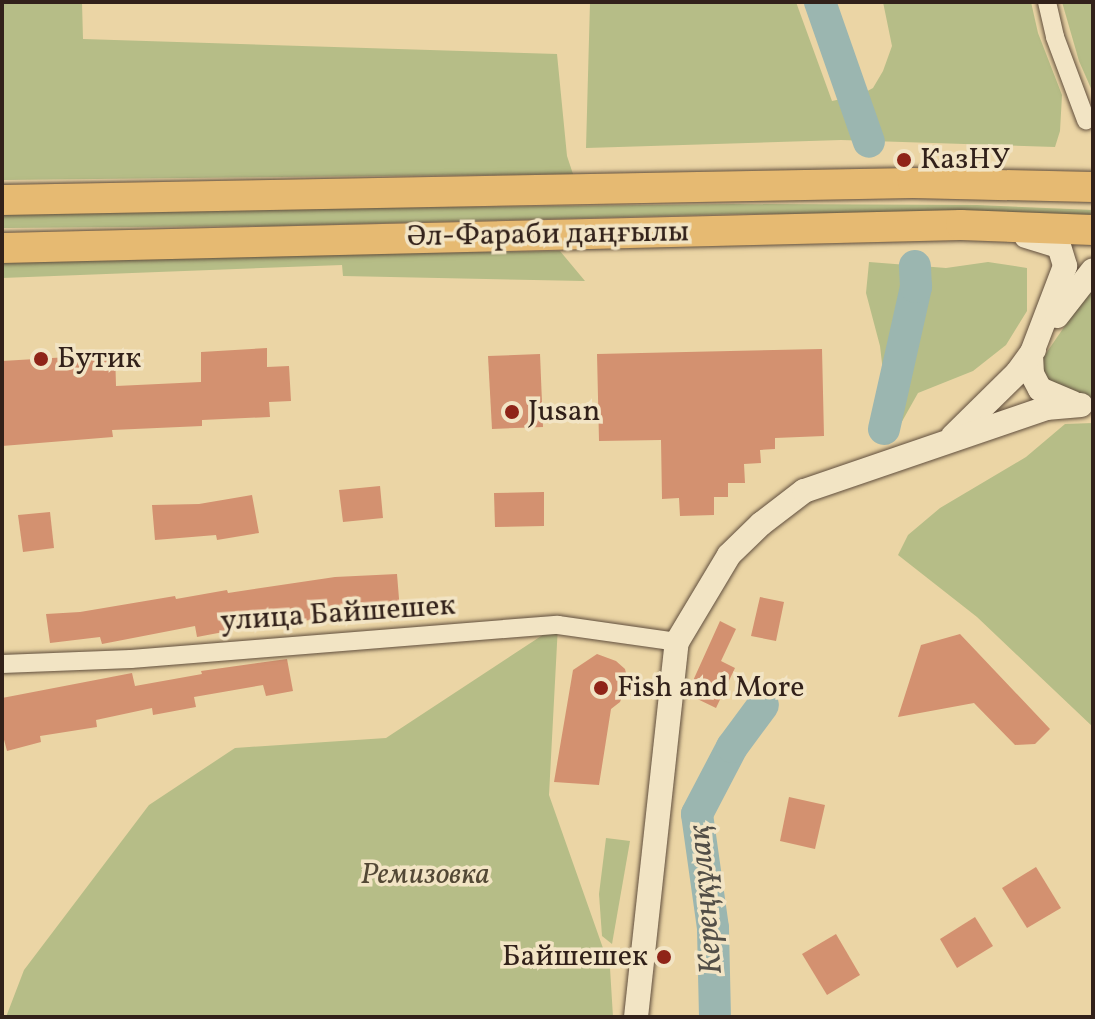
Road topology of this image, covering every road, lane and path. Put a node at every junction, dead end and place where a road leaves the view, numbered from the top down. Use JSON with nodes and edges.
{"nodes":[{"id":1,"x":1047,"y":2,"type":"edge"},
{"id":2,"x":1086,"y":120,"type":"dead end"},
{"id":3,"x":1093,"y":187,"type":"edge"},
{"id":4,"x":2,"y":200,"type":"edge"},
{"id":5,"x":961,"y":225,"type":"junction"},
{"id":6,"x":1093,"y":230,"type":"edge"},
{"id":7,"x":2,"y":248,"type":"edge"},
{"id":8,"x":1093,"y":270,"type":"edge"},
{"id":9,"x":1031,"y":355,"type":"junction"},
{"id":10,"x":1015,"y":376,"type":"junction"},
{"id":11,"x":1040,"y":389,"type":"junction"},
{"id":12,"x":1087,"y":406,"type":"edge"},
{"id":13,"x":946,"y":444,"type":"junction"},
{"id":14,"x":677,"y":642,"type":"junction"},
{"id":15,"x":2,"y":664,"type":"edge"},
{"id":16,"x":636,"y":1017,"type":"edge"}],
"edges":[{"from":1,"to":2,"type":"street"},
{"from":3,"to":4,"type":"main road","name":"Әл-Фараби даңғылы"},
{"from":5,"to":6,"type":"main road","name":"Әл-Фараби даңғылы"},
{"from":5,"to":7,"type":"main road","name":"Әл-Фараби даңғылы"},
{"from":5,"to":9,"type":"street"},
{"from":8,"to":9,"type":"street"},
{"from":9,"to":10,"type":"street"},
{"from":9,"to":11,"type":"street"},
{"from":10,"to":11,"type":"street"},
{"from":10,"to":13,"type":"street"},
{"from":11,"to":12,"type":"street"},
{"from":12,"to":13,"type":"street"},
{"from":13,"to":14,"type":"street"},
{"from":14,"to":15,"type":"street","name":"улица Байшешек"},
{"from":14,"to":16,"type":"street"}]}
